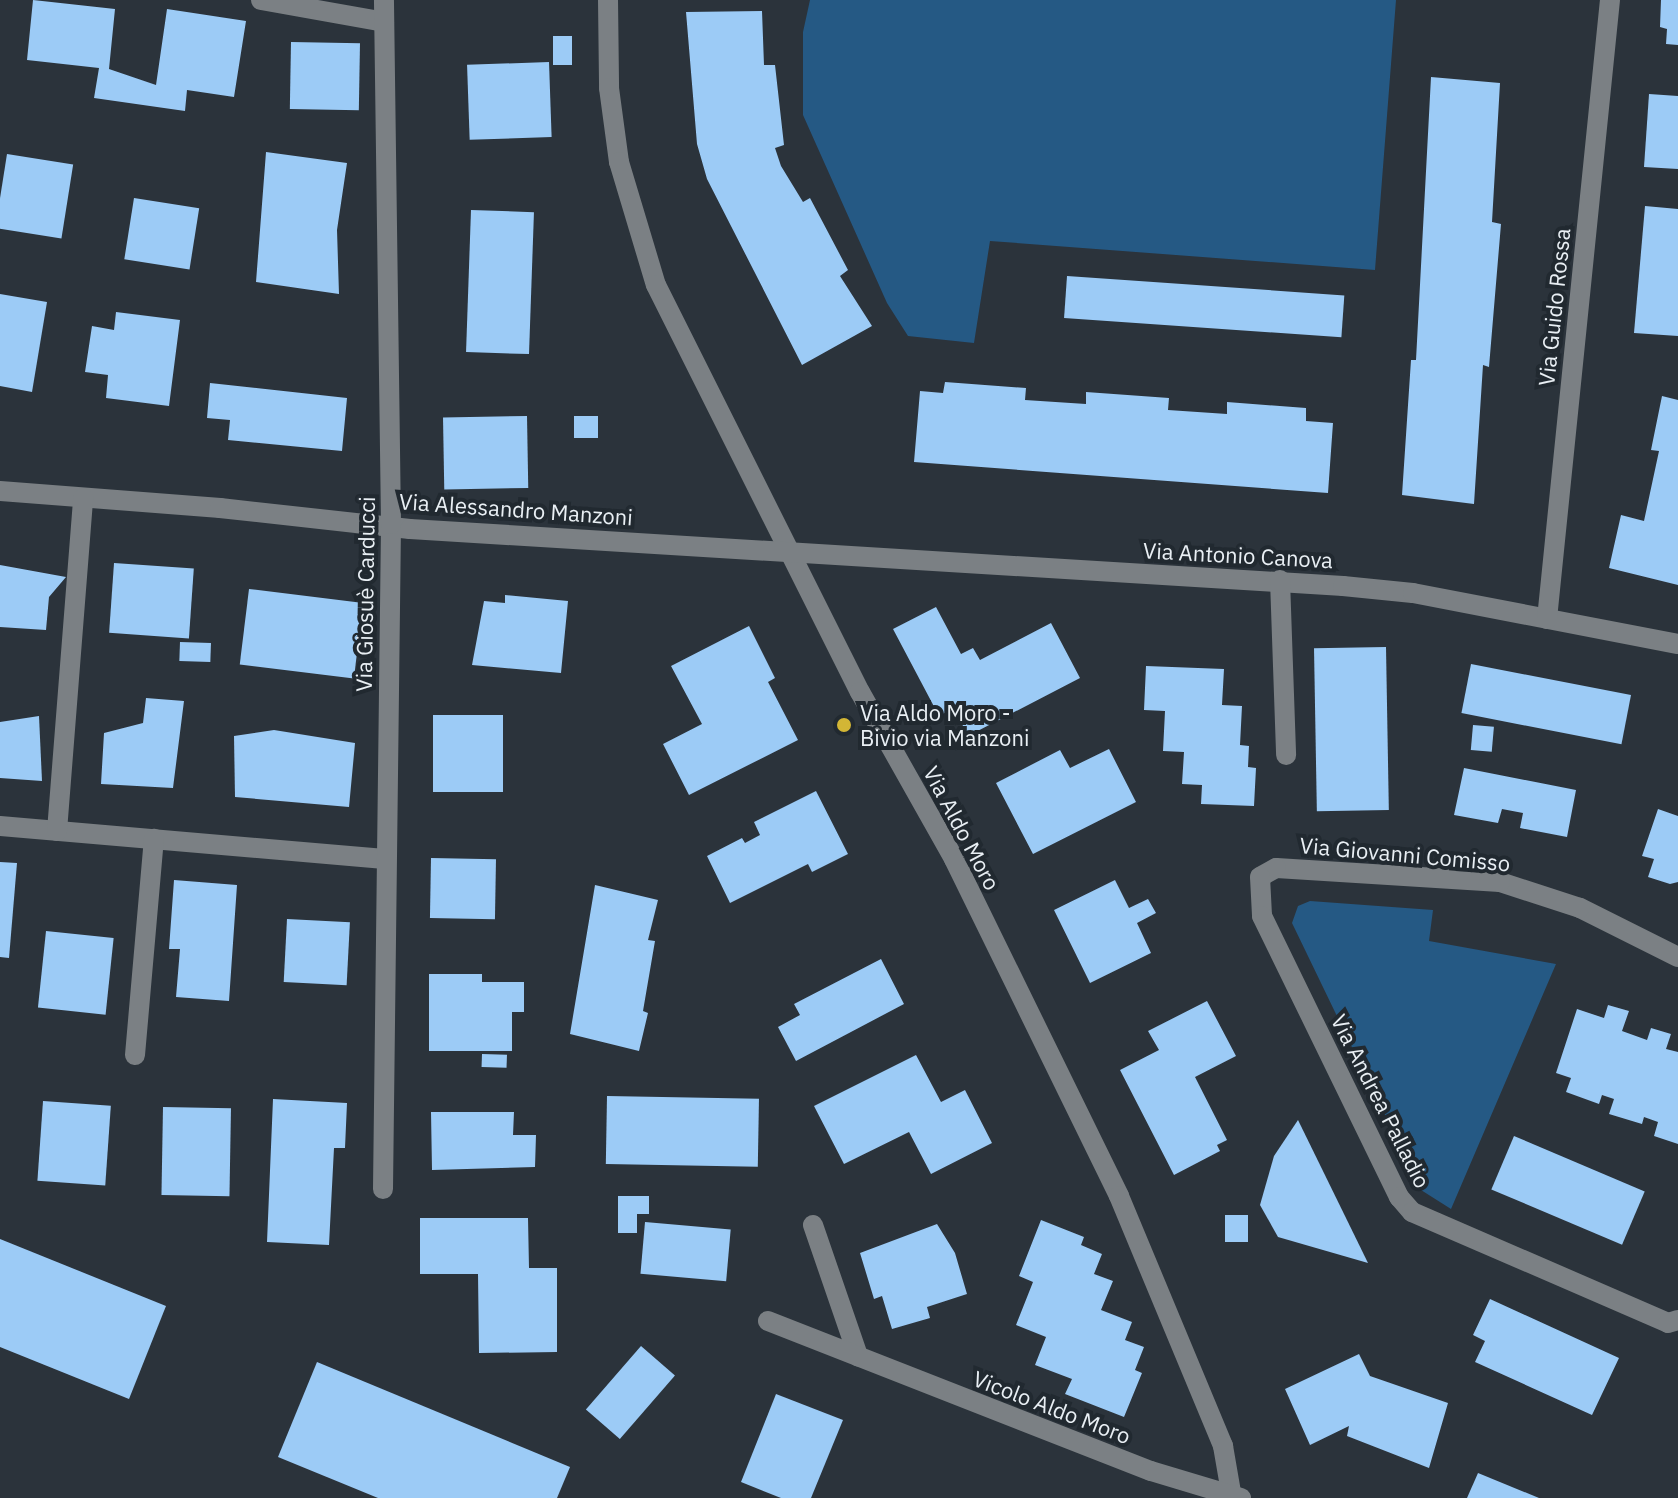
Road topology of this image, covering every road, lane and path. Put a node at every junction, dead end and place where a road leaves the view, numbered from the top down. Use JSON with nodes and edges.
{"nodes":[{"id":1,"x":261,"y":0,"type":"edge"},
{"id":2,"x":384,"y":0,"type":"edge"},
{"id":3,"x":608,"y":0,"type":"edge"},
{"id":4,"x":1610,"y":0,"type":"edge"},
{"id":5,"x":384,"y":22,"type":"junction"},
{"id":6,"x":0,"y":491,"type":"edge"},
{"id":7,"x":83,"y":498,"type":"junction"},
{"id":8,"x":391,"y":524,"type":"junction"},
{"id":9,"x":790,"y":552,"type":"junction"},
{"id":10,"x":1280,"y":580,"type":"junction"},
{"id":11,"x":1547,"y":619,"type":"junction"},
{"id":12,"x":1678,"y":644,"type":"edge"},
{"id":13,"x":1286,"y":755,"type":"dead end"},
{"id":14,"x":0,"y":826,"type":"edge"},
{"id":15,"x":57,"y":831,"type":"junction"},
{"id":16,"x":154,"y":839,"type":"junction"},
{"id":17,"x":385,"y":859,"type":"junction"},
{"id":18,"x":1260,"y":877,"type":"joint"},
{"id":19,"x":1678,"y":957,"type":"edge"},
{"id":20,"x":135,"y":1055,"type":"dead end"},
{"id":21,"x":383,"y":1189,"type":"dead end"},
{"id":22,"x":813,"y":1225,"type":"dead end"},
{"id":23,"x":1678,"y":1320,"type":"edge"},
{"id":24,"x":768,"y":1321,"type":"dead end"},
{"id":25,"x":858,"y":1356,"type":"junction"},
{"id":26,"x":1235,"y":1496,"type":"edge"}],
"edges":[{"from":1,"to":5,"type":"street"},
{"from":2,"to":5,"type":"street","name":"Via Giosuè Carducci"},
{"from":3,"to":9,"type":"street","name":"Via Aldo Moro"},
{"from":4,"to":11,"type":"street","name":"Via Guido Rossa"},
{"from":5,"to":8,"type":"street","name":"Via Giosuè Carducci"},
{"from":6,"to":7,"type":"street","name":"Via Alessandro Manzoni"},
{"from":7,"to":8,"type":"street","name":"Via Alessandro Manzoni"},
{"from":7,"to":15,"type":"street"},
{"from":8,"to":9,"type":"street","name":"Via Alessandro Manzoni"},
{"from":8,"to":17,"type":"street","name":"Via Giosuè Carducci"},
{"from":9,"to":10,"type":"street","name":"Via Antonio Canova"},
{"from":9,"to":26,"type":"street","name":"Via Aldo Moro"},
{"from":10,"to":11,"type":"street","name":"Via Antonio Canova"},
{"from":10,"to":13,"type":"street"},
{"from":11,"to":12,"type":"street","name":"Via Antonio Canova"},
{"from":14,"to":15,"type":"street"},
{"from":15,"to":16,"type":"street"},
{"from":16,"to":17,"type":"street"},
{"from":16,"to":20,"type":"street"},
{"from":17,"to":21,"type":"street","name":"Via Giosuè Carducci"},
{"from":18,"to":19,"type":"street","name":"Via Giovanni Comisso"},
{"from":18,"to":23,"type":"street","name":"Via Andrea Palladio"},
{"from":22,"to":25,"type":"street"},
{"from":24,"to":25,"type":"street","name":"Vicolo Aldo Moro"},
{"from":25,"to":26,"type":"street","name":"Vicolo Aldo Moro"}]}
